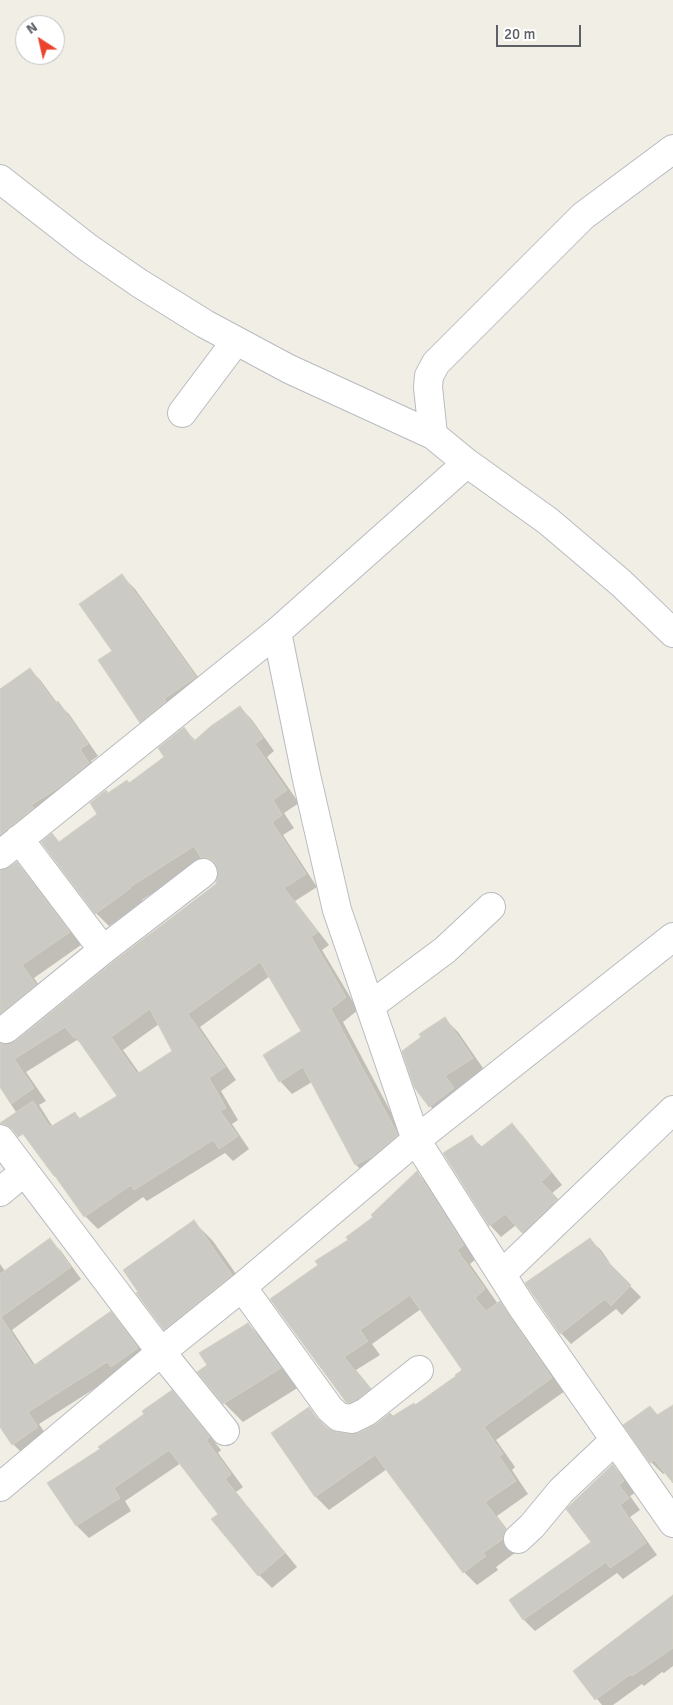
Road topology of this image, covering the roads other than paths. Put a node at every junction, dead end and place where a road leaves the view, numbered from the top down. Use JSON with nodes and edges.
{"nodes":[{"id":1,"x":673,"y":149,"type":"edge"},
{"id":2,"x":0,"y":179,"type":"edge"},
{"id":3,"x":236,"y":341,"type":"junction"},
{"id":4,"x":182,"y":412,"type":"dead end"},
{"id":5,"x":433,"y":435,"type":"junction"},
{"id":6,"x":467,"y":463,"type":"junction"},
{"id":7,"x":277,"y":632,"type":"junction"},
{"id":8,"x":673,"y":633,"type":"edge"},
{"id":9,"x":9,"y":847,"type":"edge"},
{"id":10,"x":203,"y":873,"type":"dead end"},
{"id":11,"x":490,"y":907,"type":"dead end"},
{"id":12,"x":673,"y":937,"type":"edge"},
{"id":13,"x":102,"y":950,"type":"junction"},
{"id":14,"x":370,"y":1006,"type":"junction"},
{"id":15,"x":6,"y":1029,"type":"dead end"},
{"id":16,"x":673,"y":1110,"type":"edge"},
{"id":17,"x":0,"y":1139,"type":"edge"},
{"id":18,"x":416,"y":1140,"type":"junction"},
{"id":19,"x":24,"y":1172,"type":"junction"},
{"id":20,"x":0,"y":1192,"type":"edge"},
{"id":21,"x":502,"y":1274,"type":"junction"},
{"id":22,"x":242,"y":1287,"type":"junction"},
{"id":23,"x":161,"y":1352,"type":"junction"},
{"id":24,"x":419,"y":1370,"type":"dead end"},
{"id":25,"x":225,"y":1431,"type":"dead end"},
{"id":26,"x":615,"y":1440,"type":"junction"},
{"id":27,"x":0,"y":1487,"type":"edge"},
{"id":28,"x":673,"y":1524,"type":"edge"},
{"id":29,"x":518,"y":1539,"type":"dead end"}],
"edges":[{"from":1,"to":5,"type":"street"},
{"from":2,"to":3,"type":"street"},
{"from":3,"to":4,"type":"street"},
{"from":3,"to":5,"type":"street"},
{"from":5,"to":6,"type":"street"},
{"from":6,"to":7,"type":"street"},
{"from":6,"to":8,"type":"street"},
{"from":7,"to":9,"type":"street"},
{"from":7,"to":14,"type":"street"},
{"from":9,"to":13,"type":"street"},
{"from":10,"to":13,"type":"street"},
{"from":11,"to":14,"type":"street"},
{"from":12,"to":18,"type":"street"},
{"from":13,"to":15,"type":"street"},
{"from":14,"to":18,"type":"street"},
{"from":16,"to":21,"type":"street"},
{"from":17,"to":19,"type":"street"},
{"from":18,"to":21,"type":"street"},
{"from":18,"to":22,"type":"street"},
{"from":19,"to":20,"type":"street"},
{"from":19,"to":23,"type":"street"},
{"from":21,"to":26,"type":"street"},
{"from":22,"to":23,"type":"street"},
{"from":22,"to":24,"type":"street"},
{"from":23,"to":25,"type":"street"},
{"from":23,"to":27,"type":"street"},
{"from":26,"to":28,"type":"street"},
{"from":26,"to":29,"type":"street"}]}
